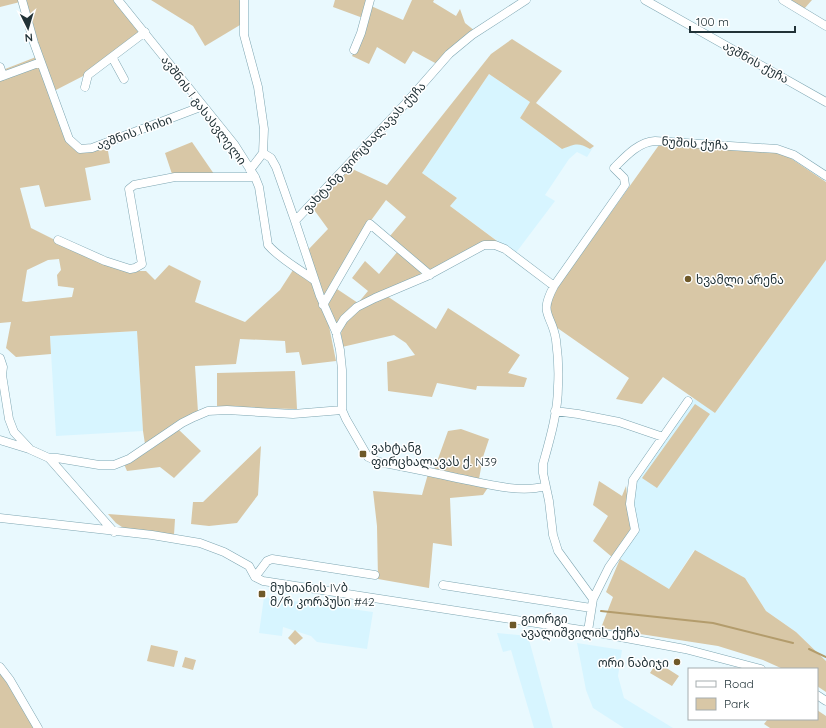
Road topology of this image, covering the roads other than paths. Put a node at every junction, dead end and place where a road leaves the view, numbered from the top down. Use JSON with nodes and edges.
{"nodes":[{"id":1,"x":22,"y":0,"type":"edge"},
{"id":2,"x":118,"y":0,"type":"edge"},
{"id":3,"x":244,"y":0,"type":"edge"},
{"id":4,"x":370,"y":0,"type":"edge"},
{"id":5,"x":526,"y":0,"type":"edge"},
{"id":6,"x":644,"y":0,"type":"edge"},
{"id":7,"x":783,"y":0,"type":"edge"},
{"id":8,"x":825,"y":23,"type":"edge"},
{"id":9,"x":145,"y":32,"type":"junction"},
{"id":10,"x":354,"y":50,"type":"dead end"},
{"id":11,"x":112,"y":57,"type":"junction"},
{"id":12,"x":41,"y":62,"type":"junction"},
{"id":13,"x":0,"y":67,"type":"edge"},
{"id":14,"x":1,"y":76,"type":"edge"},
{"id":15,"x":124,"y":79,"type":"dead end"},
{"id":16,"x":85,"y":87,"type":"dead end"},
{"id":17,"x":826,"y":102,"type":"edge"},
{"id":18,"x":203,"y":106,"type":"junction"},
{"id":19,"x":263,"y":153,"type":"junction"},
{"id":20,"x":250,"y":170,"type":"junction"},
{"id":21,"x":826,"y":176,"type":"edge"},
{"id":22,"x":255,"y":177,"type":"junction"},
{"id":23,"x":295,"y":221,"type":"junction"},
{"id":24,"x":58,"y":240,"type":"dead end"},
{"id":25,"x":430,"y":275,"type":"junction"},
{"id":26,"x":314,"y":280,"type":"junction"},
{"id":27,"x":554,"y":286,"type":"junction"},
{"id":28,"x":323,"y":305,"type":"junction"},
{"id":29,"x":336,"y":332,"type":"junction"},
{"id":30,"x":0,"y":358,"type":"edge"},
{"id":31,"x":688,"y":401,"type":"dead end"},
{"id":32,"x":342,"y":410,"type":"junction"},
{"id":33,"x":555,"y":411,"type":"junction"},
{"id":34,"x":663,"y":437,"type":"junction"},
{"id":35,"x":0,"y":440,"type":"edge"},
{"id":36,"x":29,"y":449,"type":"junction"},
{"id":37,"x":48,"y":458,"type":"junction"},
{"id":38,"x":545,"y":486,"type":"junction"},
{"id":39,"x":0,"y":518,"type":"edge"},
{"id":40,"x":114,"y":532,"type":"junction"},
{"id":41,"x":375,"y":575,"type":"dead end"},
{"id":42,"x":255,"y":577,"type":"junction"},
{"id":43,"x":442,"y":585,"type":"dead end"},
{"id":44,"x":593,"y":599,"type":"junction"},
{"id":45,"x":591,"y":608,"type":"junction"},
{"id":46,"x":588,"y":631,"type":"junction"},
{"id":47,"x":0,"y":667,"type":"edge"},
{"id":48,"x":757,"y":668,"type":"edge"},
{"id":49,"x":38,"y":728,"type":"edge"}],
"edges":[{"from":1,"to":12,"type":"street","name":"ავშნის I ჩიხი"},
{"from":2,"to":9,"type":"street","name":"ავშნის I გასასვლელი"},
{"from":3,"to":19,"type":"street"},
{"from":4,"to":10,"type":"street"},
{"from":5,"to":23,"type":"street","name":"ვახტანგ ფირცხალავას ქუჩა"},
{"from":6,"to":17,"type":"street","name":"ავშნის ქუჩა"},
{"from":7,"to":8,"type":"street"},
{"from":9,"to":11,"type":"street"},
{"from":9,"to":18,"type":"street","name":"ავშნის I გასასვლელი"},
{"from":11,"to":15,"type":"street"},
{"from":11,"to":16,"type":"street"},
{"from":12,"to":14,"type":"street"},
{"from":12,"to":18,"type":"street","name":"ავშნის I ჩიხი"},
{"from":13,"to":14,"type":"street"},
{"from":18,"to":20,"type":"street","name":"ავშნის I გასასვლელი"},
{"from":19,"to":20,"type":"street"},
{"from":19,"to":23,"type":"street"},
{"from":20,"to":22,"type":"street","name":"ავშნის I გასასვლელი"},
{"from":21,"to":27,"type":"street","name":"ნუშის ქუჩა"},
{"from":22,"to":24,"type":"street"},
{"from":22,"to":26,"type":"street","name":"ავშნის I გასასვლელი"},
{"from":23,"to":26,"type":"street","name":"ვახტანგ ფირცხალავას ქუჩა"},
{"from":25,"to":27,"type":"street"},
{"from":25,"to":28,"type":"street"},
{"from":25,"to":29,"type":"street"},
{"from":26,"to":28,"type":"street","name":"ვახტანგ ფირცხალავას ქუჩა"},
{"from":27,"to":33,"type":"street"},
{"from":28,"to":29,"type":"street","name":"ვახტანგ ფირცხალავას ქუჩა"},
{"from":29,"to":32,"type":"street","name":"ვახტანგ ფირცხალავას ქუჩა"},
{"from":30,"to":36,"type":"street"},
{"from":31,"to":34,"type":"street"},
{"from":32,"to":37,"type":"street"},
{"from":32,"to":38,"type":"street","name":"ვახტანგ ფირცხალავას ქუჩა"},
{"from":33,"to":34,"type":"street"},
{"from":33,"to":38,"type":"street"},
{"from":34,"to":44,"type":"street"},
{"from":35,"to":36,"type":"street"},
{"from":36,"to":37,"type":"street"},
{"from":37,"to":40,"type":"street"},
{"from":38,"to":44,"type":"street"},
{"from":39,"to":40,"type":"street"},
{"from":40,"to":42,"type":"street"},
{"from":41,"to":42,"type":"street"},
{"from":42,"to":46,"type":"street"},
{"from":43,"to":45,"type":"street"},
{"from":44,"to":45,"type":"street"},
{"from":45,"to":46,"type":"street"},
{"from":46,"to":48,"type":"street"},
{"from":47,"to":49,"type":"street"}]}
